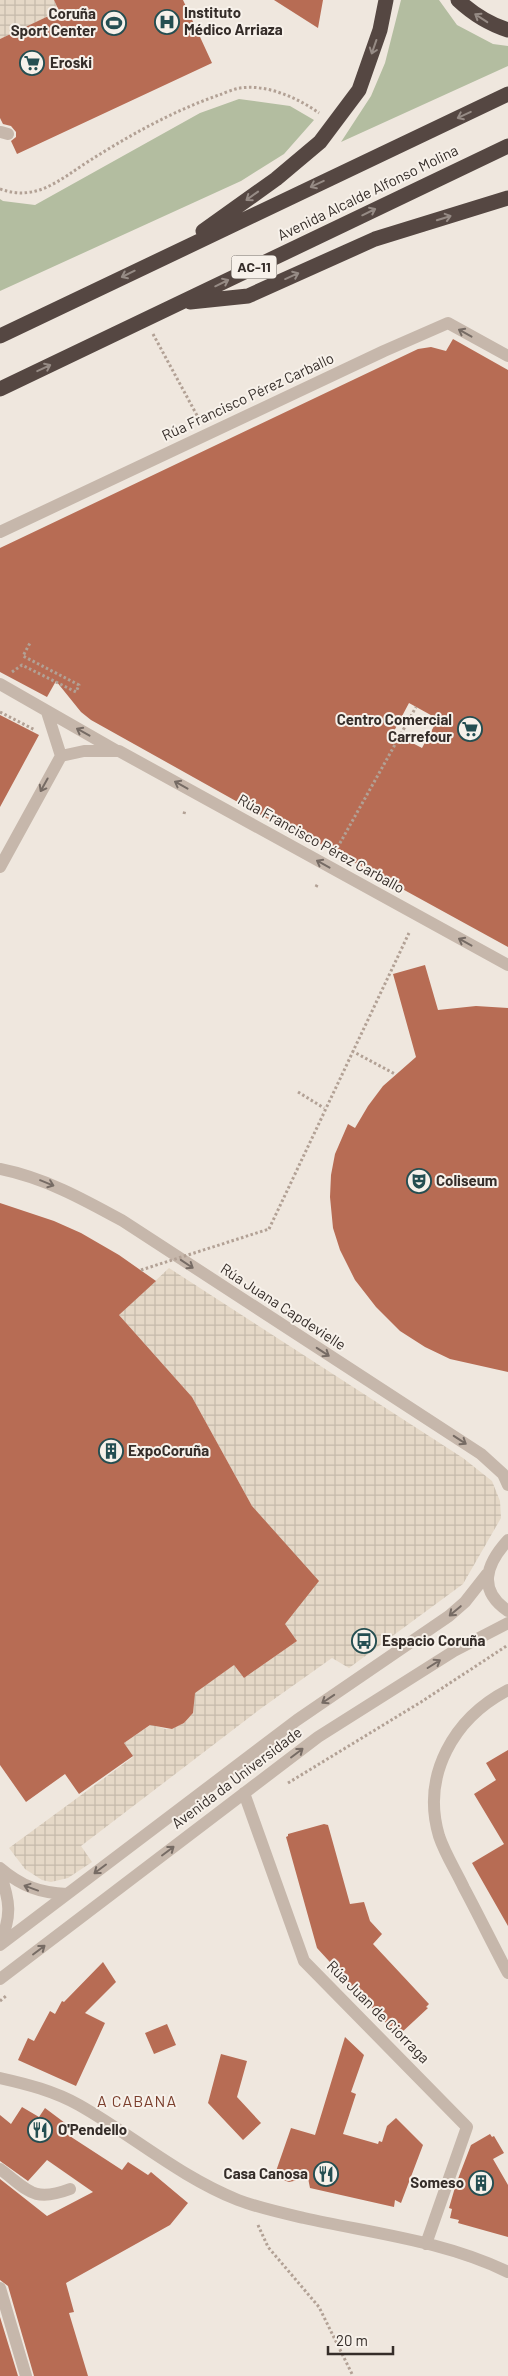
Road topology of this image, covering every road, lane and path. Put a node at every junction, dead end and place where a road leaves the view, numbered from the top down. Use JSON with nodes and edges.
{"nodes":[{"id":1,"x":386,"y":0,"type":"edge"},
{"id":2,"x":458,"y":0,"type":"edge"},
{"id":3,"x":508,"y":30,"type":"edge"},
{"id":4,"x":508,"y":94,"type":"edge"},
{"id":5,"x":319,"y":113,"type":"dead end"},
{"id":6,"x":508,"y":146,"type":"edge"},
{"id":7,"x":0,"y":188,"type":"edge"},
{"id":8,"x":508,"y":198,"type":"edge"},
{"id":9,"x":172,"y":253,"type":"junction"},
{"id":10,"x":178,"y":303,"type":"junction"},
{"id":11,"x":145,"y":320,"type":"junction"},
{"id":12,"x":0,"y":336,"type":"edge"},
{"id":13,"x":508,"y":356,"type":"edge"},
{"id":14,"x":0,"y":389,"type":"edge"},
{"id":15,"x":192,"y":408,"type":"dead end"},
{"id":16,"x":0,"y":532,"type":"edge"},
{"id":17,"x":30,"y":643,"type":"dead end"},
{"id":18,"x":22,"y":664,"type":"dead end"},
{"id":19,"x":0,"y":684,"type":"edge"},
{"id":20,"x":416,"y":707,"type":"dead end"},
{"id":21,"x":0,"y":712,"type":"edge"},
{"id":22,"x":47,"y":712,"type":"junction"},
{"id":23,"x":56,"y":742,"type":"junction"},
{"id":24,"x":119,"y":751,"type":"junction"},
{"id":25,"x":61,"y":756,"type":"junction"},
{"id":26,"x":334,"y":855,"type":"dead end"},
{"id":27,"x":0,"y":866,"type":"edge"},
{"id":28,"x":409,"y":933,"type":"dead end"},
{"id":29,"x":508,"y":966,"type":"edge"},
{"id":30,"x":352,"y":1051,"type":"junction"},
{"id":31,"x":395,"y":1074,"type":"dead end"},
{"id":32,"x":298,"y":1092,"type":"dead end"},
{"id":33,"x":324,"y":1108,"type":"junction"},
{"id":34,"x":0,"y":1167,"type":"edge"},
{"id":35,"x":141,"y":1270,"type":"dead end"},
{"id":36,"x":508,"y":1485,"type":"edge"},
{"id":37,"x":508,"y":1540,"type":"edge"},
{"id":38,"x":488,"y":1574,"type":"junction"},
{"id":39,"x":508,"y":1611,"type":"edge"},
{"id":40,"x":508,"y":1623,"type":"edge"},
{"id":41,"x":508,"y":1690,"type":"edge"},
{"id":42,"x":244,"y":1793,"type":"junction"},
{"id":43,"x":0,"y":1868,"type":"edge"},
{"id":44,"x":0,"y":1873,"type":"edge"},
{"id":45,"x":67,"y":1894,"type":"junction"},
{"id":46,"x":0,"y":1944,"type":"edge"},
{"id":47,"x":508,"y":1973,"type":"edge"},
{"id":48,"x":0,"y":1979,"type":"edge"},
{"id":49,"x":0,"y":2078,"type":"edge"},
{"id":50,"x":0,"y":2169,"type":"edge"},
{"id":51,"x":70,"y":2189,"type":"dead end"},
{"id":52,"x":248,"y":2204,"type":"junction"},
{"id":53,"x":426,"y":2244,"type":"junction"},
{"id":54,"x":508,"y":2272,"type":"edge"},
{"id":55,"x":0,"y":2288,"type":"edge"},
{"id":56,"x":26,"y":2376,"type":"edge"},
{"id":57,"x":353,"y":2376,"type":"edge"}],
"edges":[{"from":1,"to":9,"type":"highway","one_way":true},
{"from":3,"to":2,"type":"highway","one_way":true},
{"from":4,"to":9,"type":"highway","name":"Avenida Alcalde Alfonso Molina","one_way":true},
{"from":5,"to":7,"type":"path"},
{"from":10,"to":6,"type":"highway","name":"Avenida Alcalde Alfonso Molina","number":"AC-11","one_way":true},
{"from":10,"to":8,"type":"highway","one_way":true},
{"from":9,"to":12,"type":"highway","name":"Avenida Alcalde Alfonso Molina","one_way":true},
{"from":10,"to":11,"type":"highway","name":"Avenida Alcalde Alfonso Molina","number":"AC-11"},
{"from":14,"to":11,"type":"highway","name":"Avenida Alcalde Alfonso Molina","number":"AC-11","one_way":true},
{"from":11,"to":15,"type":"path"},
{"from":13,"to":16,"type":"street","name":"Rúa Francisco Pérez Carballo","one_way":true},
{"from":17,"to":18,"type":"path"},
{"from":19,"to":22,"type":"street","name":"Rúa Francisco Pérez Carballo"},
{"from":20,"to":26,"type":"path"},
{"from":21,"to":23,"type":"path"},
{"from":22,"to":23,"type":"street"},
{"from":24,"to":22,"type":"street","name":"Rúa Francisco Pérez Carballo","one_way":true},
{"from":23,"to":25,"type":"street"},
{"from":24,"to":25,"type":"street"},
{"from":29,"to":24,"type":"street","name":"Rúa Francisco Pérez Carballo","one_way":true},
{"from":25,"to":27,"type":"street","one_way":true},
{"from":28,"to":30,"type":"path"},
{"from":30,"to":31,"type":"path"},
{"from":30,"to":33,"type":"path"},
{"from":32,"to":33,"type":"path"},
{"from":33,"to":35,"type":"path","bridge":true},
{"from":34,"to":36,"type":"street","name":"Rúa Juana Capdevielle","one_way":true},
{"from":37,"to":38,"type":"street","name":"Avenida da Universidade"},
{"from":38,"to":39,"type":"street"},
{"from":38,"to":45,"type":"street","name":"Avenida da Universidade","one_way":true},
{"from":42,"to":40,"type":"street","name":"Avenida da Universidade","one_way":true},
{"from":41,"to":47,"type":"street"},
{"from":48,"to":42,"type":"street","name":"Avenida da Universidade","one_way":true},
{"from":42,"to":53,"type":"street","name":"Rúa Juan de Ciorraga"},
{"from":45,"to":43,"type":"street","one_way":true},
{"from":44,"to":46,"type":"street"},
{"from":45,"to":46,"type":"street","name":"Avenida da Universidade"},
{"from":49,"to":52,"type":"street"},
{"from":50,"to":51,"type":"street"},
{"from":52,"to":53,"type":"street"},
{"from":52,"to":57,"type":"path"},
{"from":53,"to":54,"type":"street"},
{"from":55,"to":56,"type":"street"}]}
